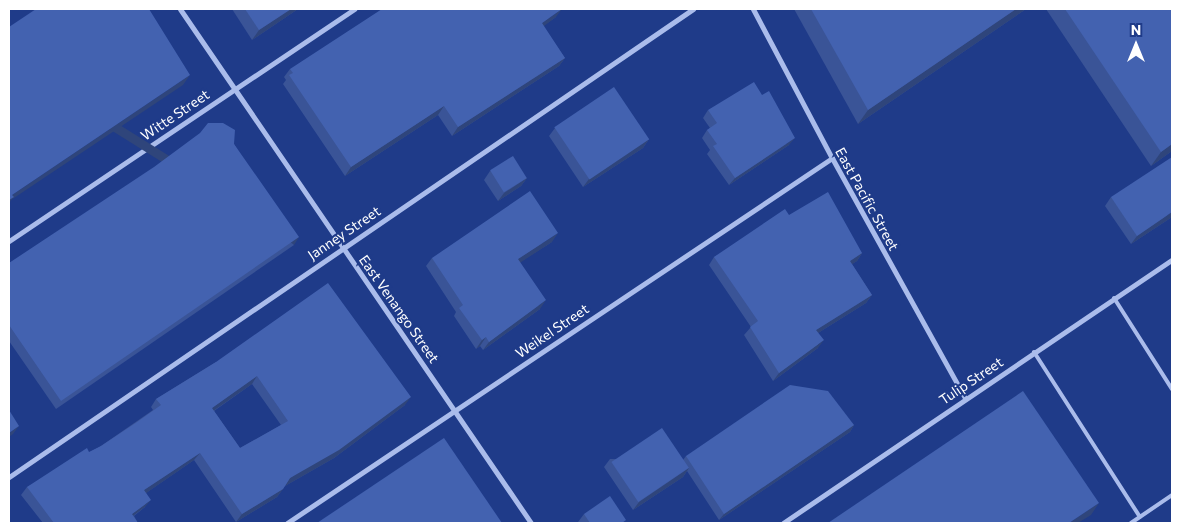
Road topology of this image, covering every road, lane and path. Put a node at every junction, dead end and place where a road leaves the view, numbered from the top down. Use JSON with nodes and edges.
{"nodes":[{"id":1,"x":180,"y":9,"type":"edge"},
{"id":2,"x":354,"y":9,"type":"edge"},
{"id":3,"x":694,"y":9,"type":"edge"},
{"id":4,"x":753,"y":9,"type":"edge"},
{"id":5,"x":235,"y":88,"type":"junction"},
{"id":6,"x":832,"y":158,"type":"junction"},
{"id":7,"x":9,"y":241,"type":"edge"},
{"id":8,"x":343,"y":247,"type":"junction"},
{"id":9,"x":1172,"y":260,"type":"edge"},
{"id":10,"x":1114,"y":298,"type":"junction"},
{"id":11,"x":1034,"y":352,"type":"junction"},
{"id":12,"x":1172,"y":388,"type":"edge"},
{"id":13,"x":965,"y":398,"type":"junction"},
{"id":14,"x":455,"y":409,"type":"junction"},
{"id":15,"x":9,"y":476,"type":"edge"},
{"id":16,"x":1172,"y":495,"type":"edge"},
{"id":17,"x":1140,"y":517,"type":"junction"},
{"id":18,"x":287,"y":523,"type":"edge"},
{"id":19,"x":531,"y":523,"type":"edge"},
{"id":20,"x":783,"y":523,"type":"edge"},
{"id":21,"x":1131,"y":523,"type":"edge"}],
"edges":[{"from":1,"to":5,"type":"street","name":"East Venango Street"},
{"from":2,"to":5,"type":"street","name":"Witte Street"},
{"from":3,"to":8,"type":"street","name":"Janney Street"},
{"from":4,"to":6,"type":"street","name":"East Pacific Street"},
{"from":5,"to":7,"type":"street","name":"Witte Street"},
{"from":5,"to":8,"type":"street","name":"East Venango Street"},
{"from":6,"to":13,"type":"street","name":"East Pacific Street"},
{"from":6,"to":14,"type":"street","name":"Weikel Street"},
{"from":8,"to":14,"type":"street","name":"East Venango Street"},
{"from":8,"to":15,"type":"street","name":"Janney Street"},
{"from":9,"to":10,"type":"street","name":"Tulip Street"},
{"from":10,"to":11,"type":"street","name":"Tulip Street"},
{"from":10,"to":12,"type":"lane"},
{"from":11,"to":13,"type":"street","name":"Tulip Street"},
{"from":11,"to":17,"type":"lane"},
{"from":13,"to":20,"type":"street","name":"Tulip Street"},
{"from":14,"to":18,"type":"street","name":"Weikel Street"},
{"from":14,"to":19,"type":"street","name":"East Venango Street"},
{"from":16,"to":17,"type":"lane"},
{"from":17,"to":21,"type":"lane"}]}
